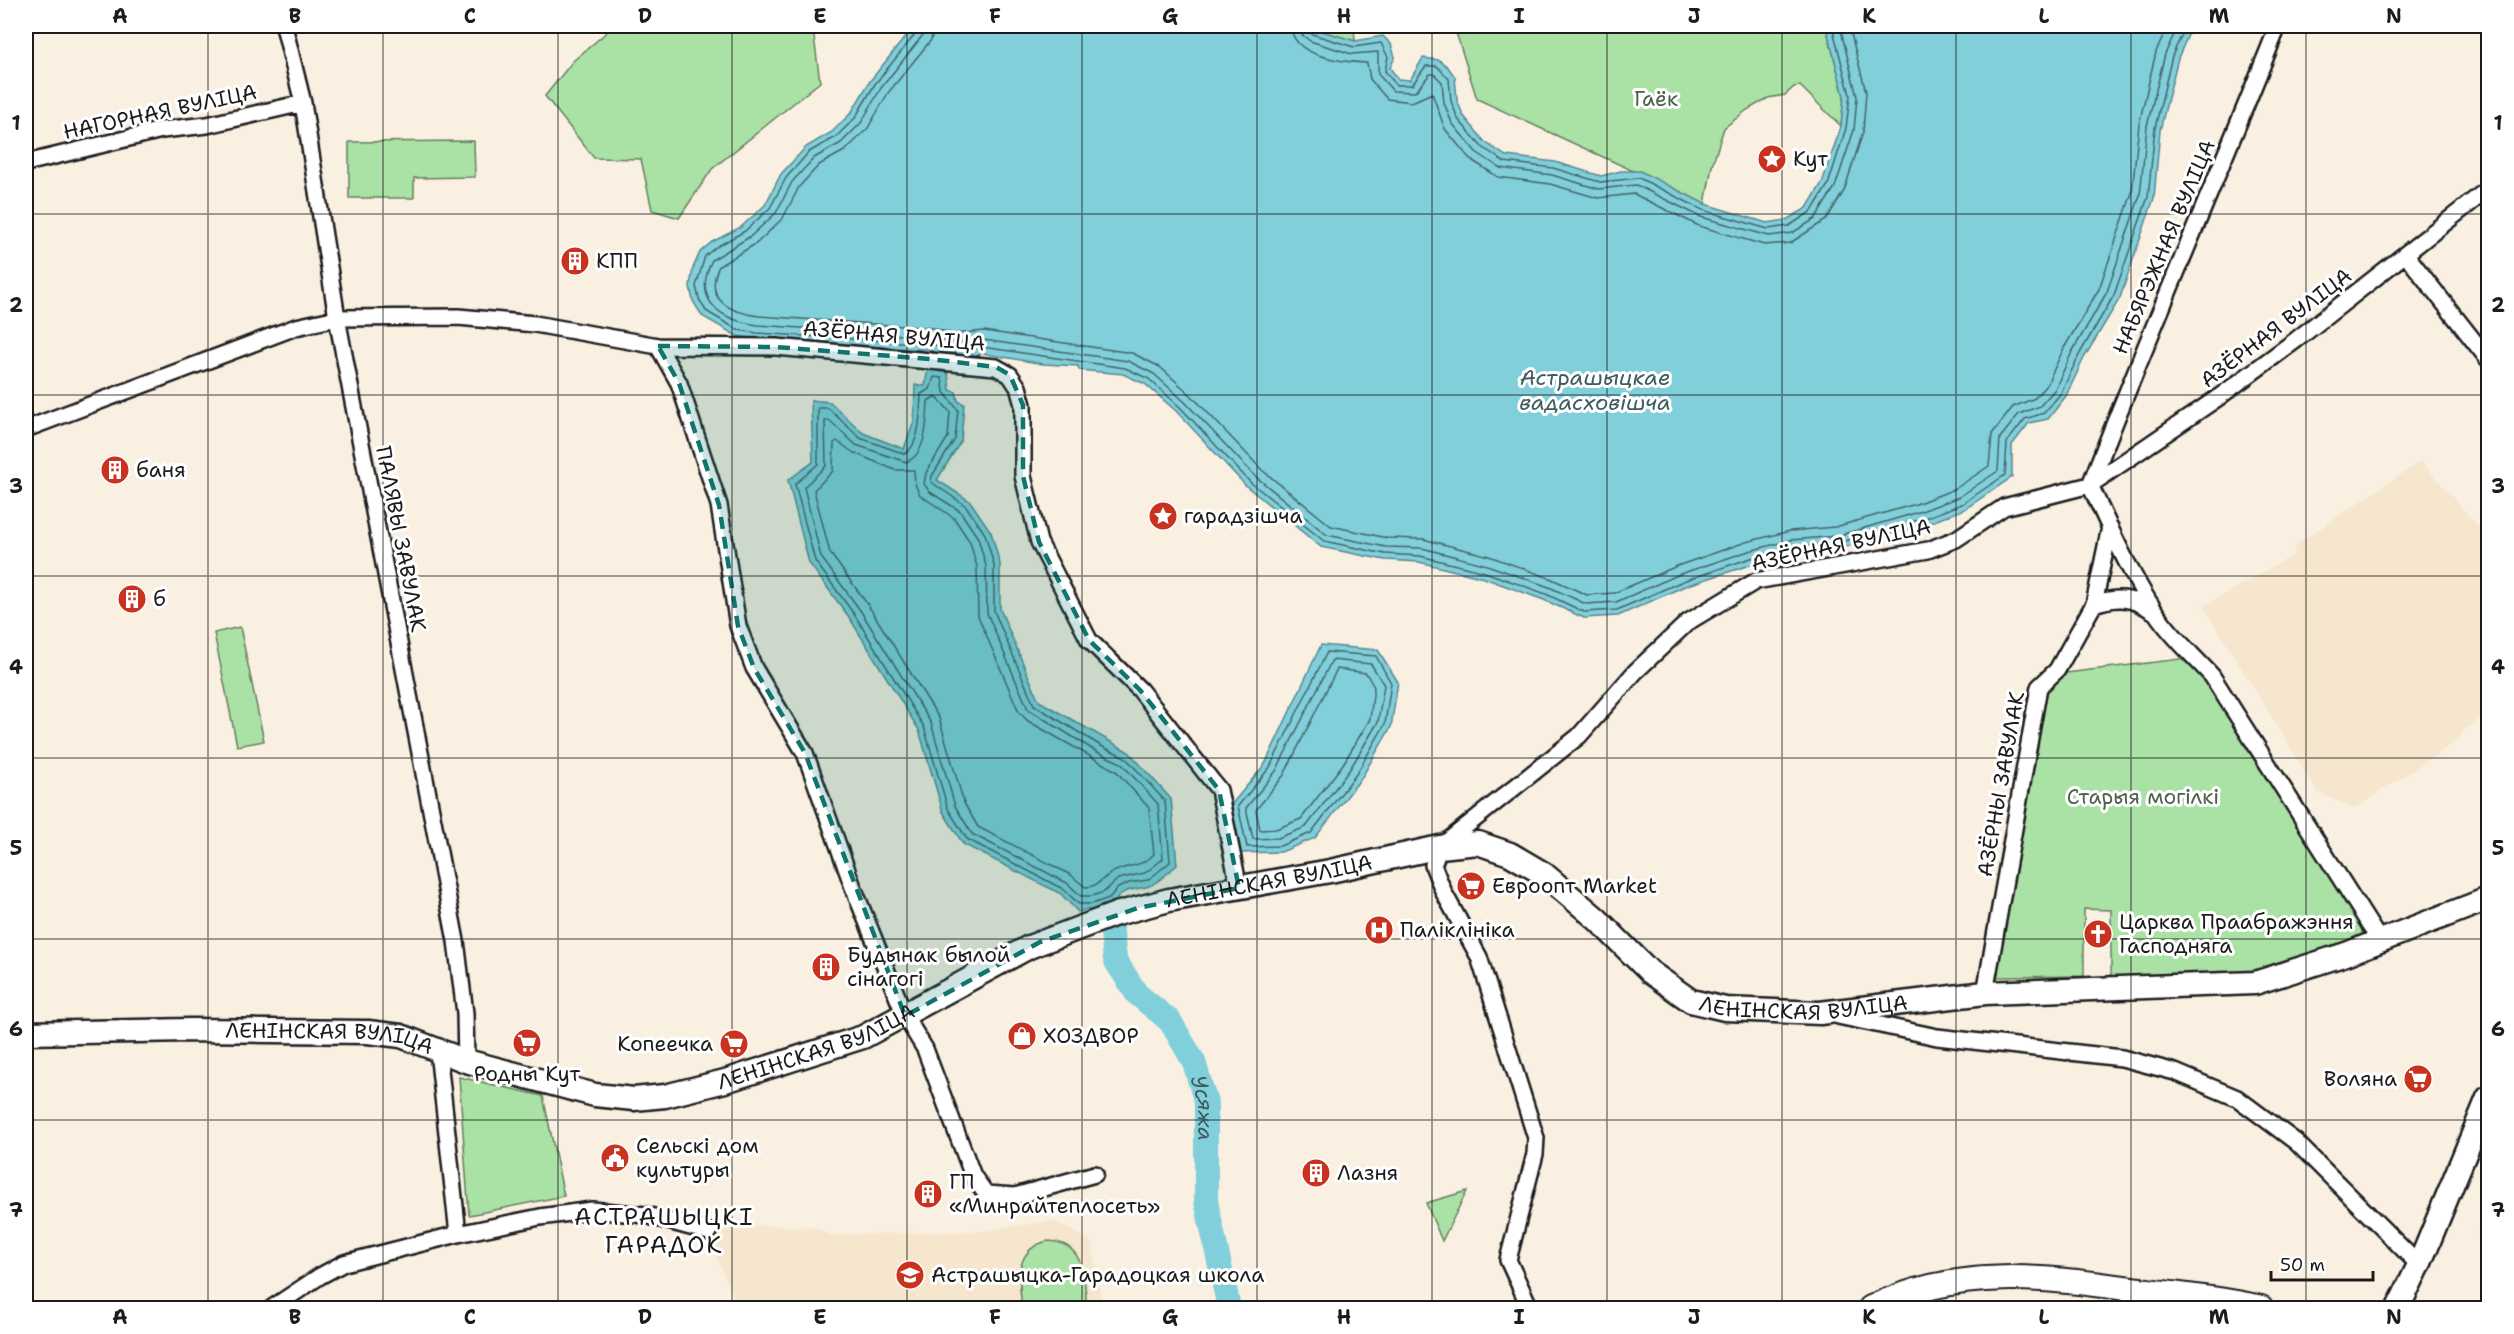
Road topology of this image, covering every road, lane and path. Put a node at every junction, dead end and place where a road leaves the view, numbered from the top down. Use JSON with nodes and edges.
{"nodes":[{"id":1,"x":284,"y":26,"type":"edge"},
{"id":2,"x":2278,"y":26,"type":"edge"},
{"id":3,"x":303,"y":103,"type":"junction"},
{"id":4,"x":26,"y":163,"type":"edge"},
{"id":5,"x":2488,"y":189,"type":"edge"},
{"id":6,"x":2407,"y":256,"type":"junction"},
{"id":7,"x":337,"y":318,"type":"junction"},
{"id":8,"x":658,"y":346,"type":"junction"},
{"id":9,"x":2488,"y":359,"type":"edge"},
{"id":10,"x":26,"y":429,"type":"edge"},
{"id":11,"x":2090,"y":485,"type":"junction"},
{"id":12,"x":2110,"y":527,"type":"junction"},
{"id":13,"x":2094,"y":604,"type":"junction"},
{"id":14,"x":2156,"y":614,"type":"junction"},
{"id":15,"x":1440,"y":847,"type":"junction"},
{"id":16,"x":1239,"y":888,"type":"junction"},
{"id":17,"x":2488,"y":899,"type":"edge"},
{"id":18,"x":2380,"y":941,"type":"junction"},
{"id":19,"x":1985,"y":993,"type":"junction"},
{"id":20,"x":1820,"y":1012,"type":"junction"},
{"id":21,"x":905,"y":1016,"type":"junction"},
{"id":22,"x":26,"y":1033,"type":"edge"},
{"id":23,"x":438,"y":1051,"type":"junction"},
{"id":24,"x":466,"y":1061,"type":"junction"},
{"id":25,"x":2488,"y":1098,"type":"edge"},
{"id":26,"x":1095,"y":1174,"type":"dead end"},
{"id":27,"x":709,"y":1232,"type":"dead end"},
{"id":28,"x":458,"y":1234,"type":"junction"},
{"id":29,"x":2419,"y":1265,"type":"junction"},
{"id":30,"x":272,"y":1308,"type":"edge"},
{"id":31,"x":1530,"y":1308,"type":"edge"},
{"id":32,"x":1871,"y":1308,"type":"edge"},
{"id":33,"x":2260,"y":1308,"type":"edge"},
{"id":34,"x":2398,"y":1308,"type":"edge"}],
"edges":[{"from":1,"to":3,"type":"street","name":"ПАЛЯВЫ ЗАВУЛАК"},
{"from":2,"to":11,"type":"street","name":"НАБЯРЭЖНАЯ ВУЛІЦА"},
{"from":3,"to":4,"type":"street","name":"НАГОРНАЯ ВУЛІЦА"},
{"from":3,"to":7,"type":"street","name":"ПАЛЯВЫ ЗАВУЛАК"},
{"from":5,"to":6,"type":"street","name":"АЗЁРНАЯ ВУЛІЦА"},
{"from":6,"to":9,"type":"street"},
{"from":6,"to":11,"type":"street","name":"АЗЁРНАЯ ВУЛІЦА"},
{"from":7,"to":8,"type":"street","name":"АЗЁРНАЯ ВУЛІЦА"},
{"from":7,"to":10,"type":"street","name":"АЗЁРНАЯ ВУЛІЦА"},
{"from":7,"to":24,"type":"street","name":"ПАЛЯВЫ ЗАВУЛАК"},
{"from":8,"to":16,"type":"street","name":"АЗЁРНАЯ ВУЛІЦА"},
{"from":8,"to":21,"type":"street"},
{"from":11,"to":12,"type":"street"},
{"from":11,"to":15,"type":"street","name":"АЗЁРНАЯ ВУЛІЦА"},
{"from":12,"to":13,"type":"street","name":"АЗЁРНЫ ЗАВУЛАК"},
{"from":12,"to":14,"type":"street"},
{"from":13,"to":14,"type":"street"},
{"from":13,"to":19,"type":"street","name":"АЗЁРНЫ ЗАВУЛАК"},
{"from":14,"to":18,"type":"street"},
{"from":15,"to":16,"type":"street","name":"ЛЕНІНСКАЯ ВУЛІЦА"},
{"from":15,"to":20,"type":"street","name":"ЛЕНІНСКАЯ ВУЛІЦА"},
{"from":15,"to":31,"type":"street"},
{"from":16,"to":21,"type":"street","name":"ЛЕНІНСКАЯ ВУЛІЦА"},
{"from":17,"to":18,"type":"street","name":"ЛЕНІНСКАЯ ВУЛІЦА"},
{"from":18,"to":19,"type":"street","name":"ЛЕНІНСКАЯ ВУЛІЦА"},
{"from":19,"to":20,"type":"street","name":"ЛЕНІНСКАЯ ВУЛІЦА"},
{"from":20,"to":29,"type":"street"},
{"from":21,"to":24,"type":"street","name":"ЛЕНІНСКАЯ ВУЛІЦА"},
{"from":21,"to":26,"type":"street"},
{"from":22,"to":23,"type":"street","name":"ЛЕНІНСКАЯ ВУЛІЦА"},
{"from":23,"to":24,"type":"street","name":"ЛЕНІНСКАЯ ВУЛІЦА"},
{"from":23,"to":28,"type":"street"},
{"from":25,"to":29,"type":"street"},
{"from":27,"to":28,"type":"street"},
{"from":28,"to":30,"type":"street"},
{"from":29,"to":34,"type":"street"},
{"from":32,"to":33,"type":"main road"}]}
